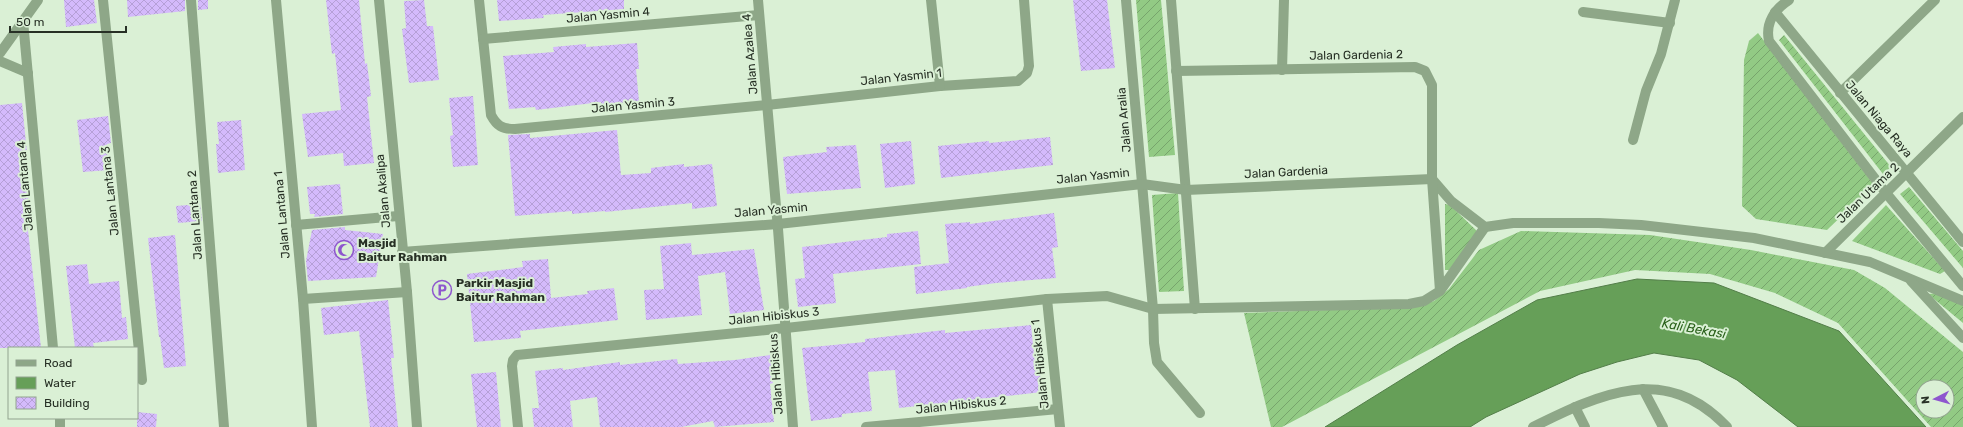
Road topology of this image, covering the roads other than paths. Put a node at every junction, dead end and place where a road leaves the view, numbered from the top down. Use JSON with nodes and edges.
{"nodes":[{"id":1,"x":38,"y":0,"type":"edge"},
{"id":2,"x":104,"y":0,"type":"edge"},
{"id":3,"x":191,"y":0,"type":"edge"},
{"id":4,"x":276,"y":0,"type":"edge"},
{"id":5,"x":379,"y":0,"type":"edge"},
{"id":6,"x":479,"y":0,"type":"edge"},
{"id":7,"x":758,"y":0,"type":"edge"},
{"id":8,"x":931,"y":0,"type":"edge"},
{"id":9,"x":1024,"y":0,"type":"edge"},
{"id":10,"x":1126,"y":0,"type":"edge"},
{"id":11,"x":1171,"y":0,"type":"edge"},
{"id":12,"x":1284,"y":0,"type":"edge"},
{"id":13,"x":1675,"y":0,"type":"edge"},
{"id":14,"x":1789,"y":0,"type":"edge"},
{"id":15,"x":1935,"y":0,"type":"edge"},
{"id":16,"x":1583,"y":12,"type":"dead end"},
{"id":17,"x":1775,"y":12,"type":"junction"},
{"id":18,"x":759,"y":15,"type":"junction"},
{"id":19,"x":23,"y":21,"type":"junction"},
{"id":20,"x":1670,"y":23,"type":"junction"},
{"id":21,"x":483,"y":39,"type":"junction"},
{"id":22,"x":0,"y":53,"type":"edge"},
{"id":23,"x":0,"y":61,"type":"edge"},
{"id":24,"x":1282,"y":70,"type":"junction"},
{"id":25,"x":1176,"y":71,"type":"junction"},
{"id":26,"x":28,"y":73,"type":"junction"},
{"id":27,"x":940,"y":86,"type":"junction"},
{"id":28,"x":1840,"y":92,"type":"junction"},
{"id":29,"x":767,"y":105,"type":"junction"},
{"id":30,"x":1963,"y":117,"type":"edge"},
{"id":31,"x":1633,"y":140,"type":"dead end"},
{"id":32,"x":1907,"y":174,"type":"junction"},
{"id":33,"x":1432,"y":179,"type":"junction"},
{"id":34,"x":1142,"y":184,"type":"junction"},
{"id":35,"x":1186,"y":190,"type":"junction"},
{"id":36,"x":1886,"y":193,"type":"junction"},
{"id":37,"x":398,"y":216,"type":"junction"},
{"id":38,"x":778,"y":224,"type":"junction"},
{"id":39,"x":296,"y":225,"type":"junction"},
{"id":40,"x":1485,"y":227,"type":"junction"},
{"id":41,"x":1963,"y":242,"type":"edge"},
{"id":42,"x":402,"y":252,"type":"junction"},
{"id":43,"x":1825,"y":253,"type":"junction"},
{"id":44,"x":1909,"y":278,"type":"junction"},
{"id":45,"x":1963,"y":286,"type":"edge"},
{"id":46,"x":1440,"y":291,"type":"junction"},
{"id":47,"x":407,"y":292,"type":"junction"},
{"id":48,"x":303,"y":299,"type":"junction"},
{"id":49,"x":1047,"y":299,"type":"junction"},
{"id":50,"x":1963,"y":301,"type":"edge"},
{"id":51,"x":1153,"y":309,"type":"junction"},
{"id":52,"x":1195,"y":309,"type":"junction"},
{"id":53,"x":786,"y":328,"type":"junction"},
{"id":54,"x":1963,"y":338,"type":"edge"},
{"id":55,"x":53,"y":347,"type":"edge"},
{"id":56,"x":142,"y":380,"type":"dead end"},
{"id":57,"x":1643,"y":389,"type":"junction"},
{"id":58,"x":1575,"y":407,"type":"junction"},
{"id":59,"x":1058,"y":408,"type":"junction"},
{"id":60,"x":1200,"y":414,"type":"dead end"},
{"id":61,"x":224,"y":427,"type":"edge"},
{"id":62,"x":312,"y":427,"type":"edge"},
{"id":63,"x":417,"y":427,"type":"edge"},
{"id":64,"x":518,"y":427,"type":"edge"},
{"id":65,"x":793,"y":427,"type":"edge"},
{"id":66,"x":866,"y":427,"type":"edge"},
{"id":67,"x":1060,"y":427,"type":"edge"},
{"id":68,"x":1533,"y":427,"type":"edge"},
{"id":69,"x":1586,"y":427,"type":"edge"},
{"id":70,"x":1663,"y":427,"type":"edge"},
{"id":71,"x":1727,"y":427,"type":"edge"}],
"edges":[{"from":1,"to":19,"type":"street"},
{"from":2,"to":56,"type":"street","name":"Jalan Lantana 3"},
{"from":3,"to":61,"type":"street","name":"Jalan Lantana 2"},
{"from":4,"to":39,"type":"street","name":"Jalan Lantana 1"},
{"from":5,"to":37,"type":"street","name":"Jalan Akalipa"},
{"from":6,"to":21,"type":"street"},
{"from":7,"to":18,"type":"street","name":"Jalan Azalea 4"},
{"from":8,"to":27,"type":"street"},
{"from":9,"to":27,"type":"street","name":"Jalan Yasmin 1"},
{"from":10,"to":34,"type":"street","name":"Jalan Aralia"},
{"from":11,"to":25,"type":"street"},
{"from":12,"to":24,"type":"street"},
{"from":13,"to":20,"type":"street"},
{"from":14,"to":17,"type":"street"},
{"from":15,"to":28,"type":"street"},
{"from":16,"to":20,"type":"street"},
{"from":17,"to":28,"type":"street","name":"Jalan Niaga Raya"},
{"from":17,"to":36,"type":"street"},
{"from":18,"to":21,"type":"street","name":"Jalan Yasmin 4"},
{"from":18,"to":29,"type":"street","name":"Jalan Azalea 4"},
{"from":19,"to":22,"type":"street"},
{"from":19,"to":26,"type":"street","name":"Jalan Lantana 4"},
{"from":20,"to":31,"type":"street"},
{"from":21,"to":29,"type":"street","name":"Jalan Yasmin 3"},
{"from":23,"to":26,"type":"street"},
{"from":24,"to":25,"type":"street","name":"Jalan Gardenia 2"},
{"from":24,"to":33,"type":"street","name":"Jalan Gardenia 2"},
{"from":25,"to":35,"type":"street"},
{"from":26,"to":55,"type":"street","name":"Jalan Lantana 4"},
{"from":27,"to":29,"type":"street","name":"Jalan Yasmin 1"},
{"from":28,"to":32,"type":"street","name":"Jalan Niaga Raya"},
{"from":29,"to":38,"type":"street","name":"Jalan Azalea 4"},
{"from":30,"to":32,"type":"street","name":"Jalan Utama 2"},
{"from":32,"to":36,"type":"street","name":"Jalan Utama 2"},
{"from":32,"to":41,"type":"street","name":"Jalan Niaga Raya"},
{"from":33,"to":35,"type":"street","name":"Jalan Gardenia"},
{"from":33,"to":40,"type":"street"},
{"from":33,"to":46,"type":"street","name":"Jalan Gardenia 2"},
{"from":34,"to":35,"type":"street","name":"Jalan Gardenia"},
{"from":34,"to":38,"type":"street","name":"Jalan Yasmin"},
{"from":34,"to":51,"type":"street","name":"Jalan Aralia"},
{"from":35,"to":52,"type":"street"},
{"from":36,"to":43,"type":"street","name":"Jalan Utama 2"},
{"from":36,"to":45,"type":"street"},
{"from":37,"to":39,"type":"street"},
{"from":37,"to":42,"type":"street","name":"Jalan Akalipa"},
{"from":38,"to":42,"type":"street","name":"Jalan Yasmin"},
{"from":38,"to":53,"type":"street","name":"Jalan Hibiskus"},
{"from":39,"to":48,"type":"street","name":"Jalan Lantana 1"},
{"from":40,"to":43,"type":"street"},
{"from":40,"to":46,"type":"street"},
{"from":42,"to":47,"type":"street","name":"Jalan Akalipa"},
{"from":43,"to":44,"type":"street"},
{"from":44,"to":50,"type":"street"},
{"from":44,"to":54,"type":"street"},
{"from":46,"to":52,"type":"street","name":"Jalan Hibiskus 3"},
{"from":47,"to":48,"type":"street"},
{"from":47,"to":63,"type":"street","name":"Jalan Akalipa"},
{"from":48,"to":62,"type":"street","name":"Jalan Lantana 1"},
{"from":49,"to":51,"type":"street","name":"Jalan Hibiskus 3"},
{"from":49,"to":53,"type":"street","name":"Jalan Hibiskus 3"},
{"from":49,"to":59,"type":"street","name":"Jalan Hibiskus 1"},
{"from":51,"to":52,"type":"street","name":"Jalan Hibiskus 3"},
{"from":51,"to":60,"type":"street","name":"Jalan Aralia"},
{"from":53,"to":64,"type":"street","name":"Jalan Hibiskus 3"},
{"from":53,"to":65,"type":"street","name":"Jalan Hibiskus"},
{"from":57,"to":58,"type":"street"},
{"from":57,"to":70,"type":"street"},
{"from":57,"to":71,"type":"street"},
{"from":58,"to":68,"type":"street"},
{"from":58,"to":69,"type":"street"},
{"from":59,"to":66,"type":"street","name":"Jalan Hibiskus 2"},
{"from":59,"to":67,"type":"street","name":"Jalan Hibiskus 1"}]}
